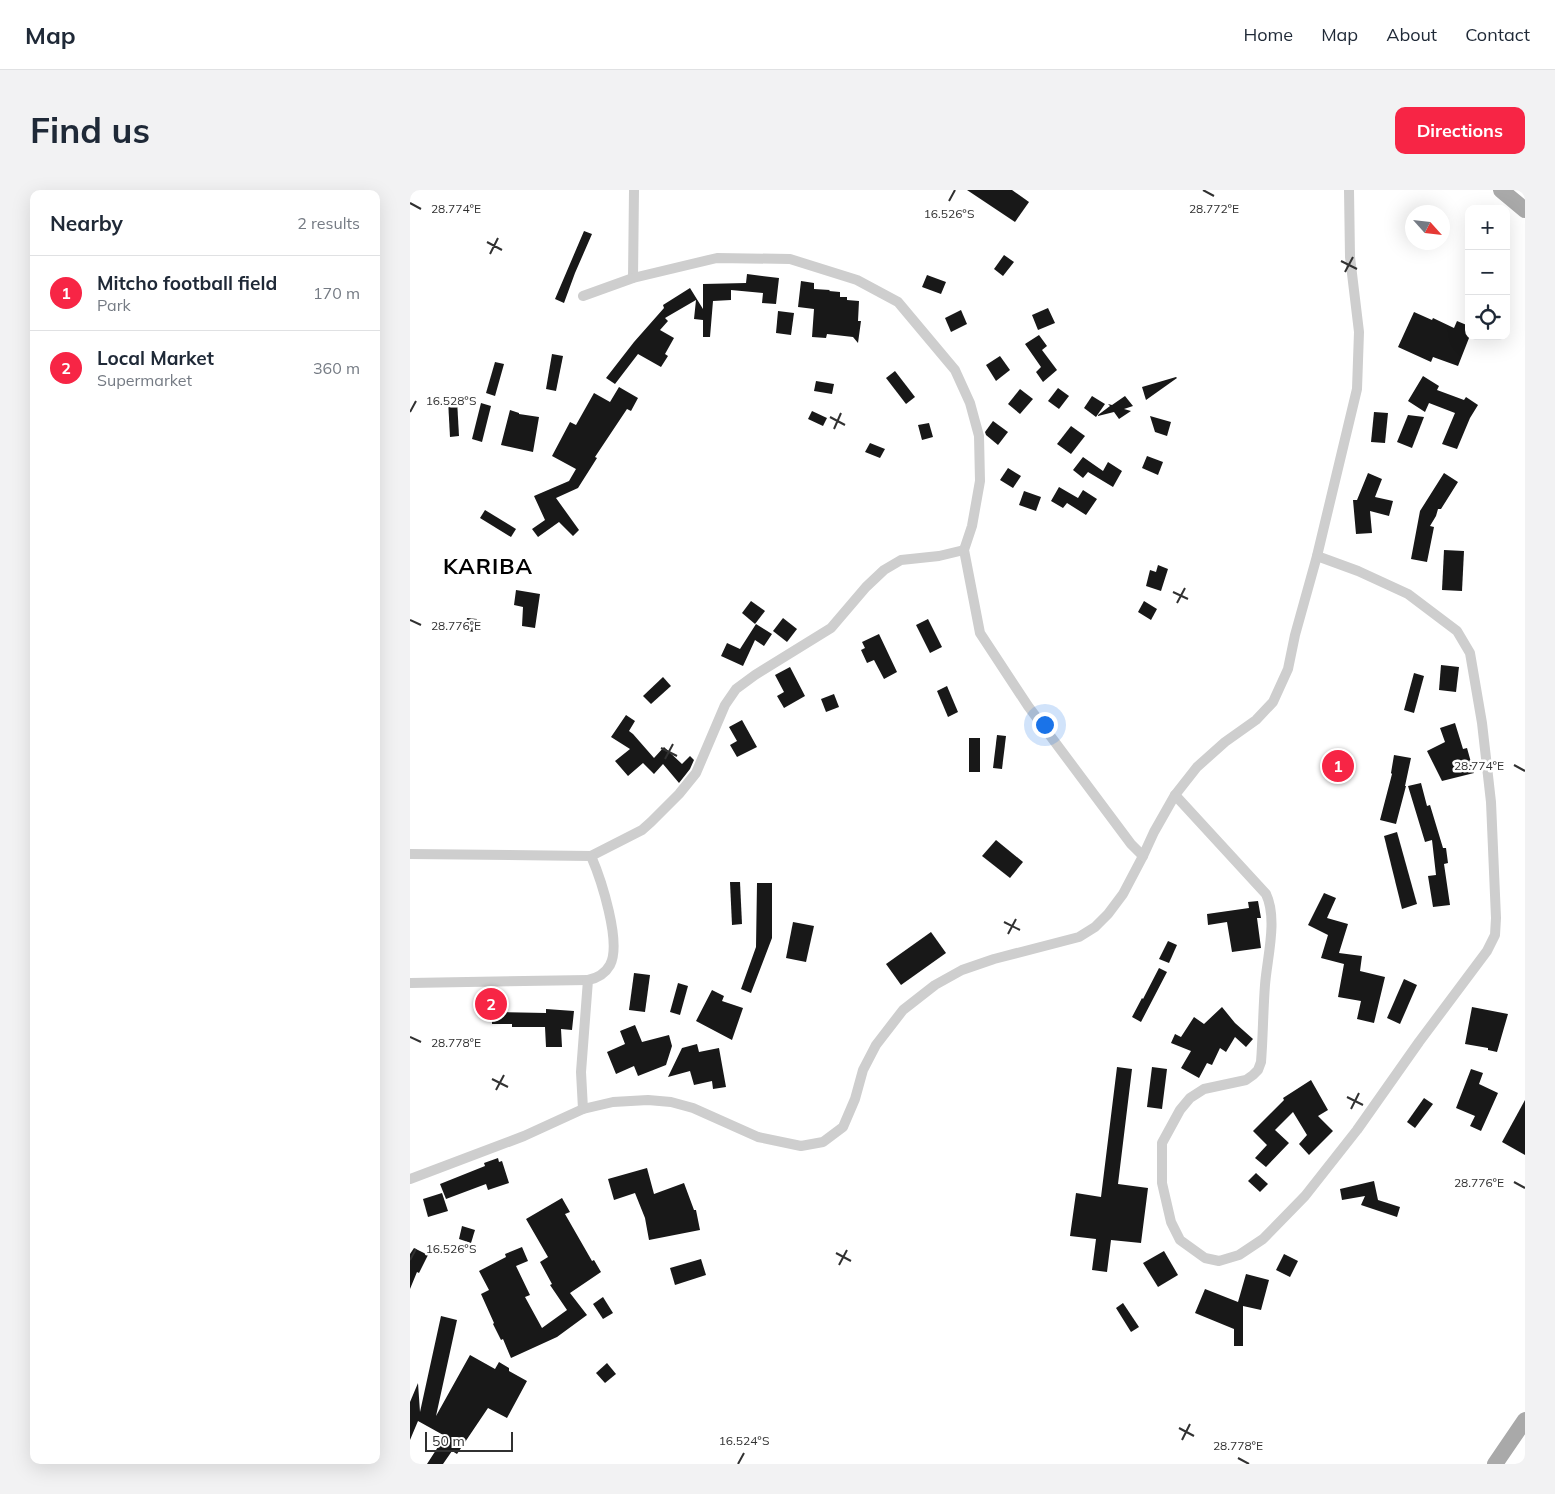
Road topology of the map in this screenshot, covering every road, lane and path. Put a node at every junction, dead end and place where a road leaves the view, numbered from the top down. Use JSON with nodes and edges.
{"nodes":[{"id":1,"x":634,"y":190,"type":"edge"},
{"id":2,"x":1349,"y":190,"type":"edge"},
{"id":3,"x":1501,"y":190,"type":"edge"},
{"id":4,"x":1525,"y":210,"type":"edge"},
{"id":5,"x":633,"y":278,"type":"junction"},
{"id":6,"x":582,"y":296,"type":"dead end"},
{"id":7,"x":964,"y":550,"type":"junction"},
{"id":8,"x":1317,"y":556,"type":"junction"},
{"id":9,"x":1175,"y":795,"type":"junction"},
{"id":10,"x":410,"y":854,"type":"edge"},
{"id":11,"x":591,"y":856,"type":"junction"},
{"id":12,"x":1142,"y":856,"type":"junction"},
{"id":13,"x":588,"y":980,"type":"junction"},
{"id":14,"x":410,"y":983,"type":"edge"},
{"id":15,"x":583,"y":1110,"type":"junction"},
{"id":16,"x":410,"y":1179,"type":"edge"},
{"id":17,"x":1525,"y":1420,"type":"edge"},
{"id":18,"x":1495,"y":1464,"type":"edge"}],
"edges":[{"from":1,"to":5,"type":"street"},
{"from":2,"to":8,"type":"street"},
{"from":3,"to":4,"type":"main road"},
{"from":5,"to":6,"type":"street"},
{"from":5,"to":7,"type":"street"},
{"from":7,"to":11,"type":"street"},
{"from":7,"to":12,"type":"street"},
{"from":8,"to":9,"type":"street"},
{"from":8,"to":9,"type":"street"},
{"from":9,"to":12,"type":"street"},
{"from":10,"to":11,"type":"street"},
{"from":11,"to":13,"type":"street"},
{"from":12,"to":15,"type":"street"},
{"from":13,"to":14,"type":"street"},
{"from":13,"to":15,"type":"street"},
{"from":15,"to":16,"type":"street"},
{"from":17,"to":18,"type":"main road"}]}
